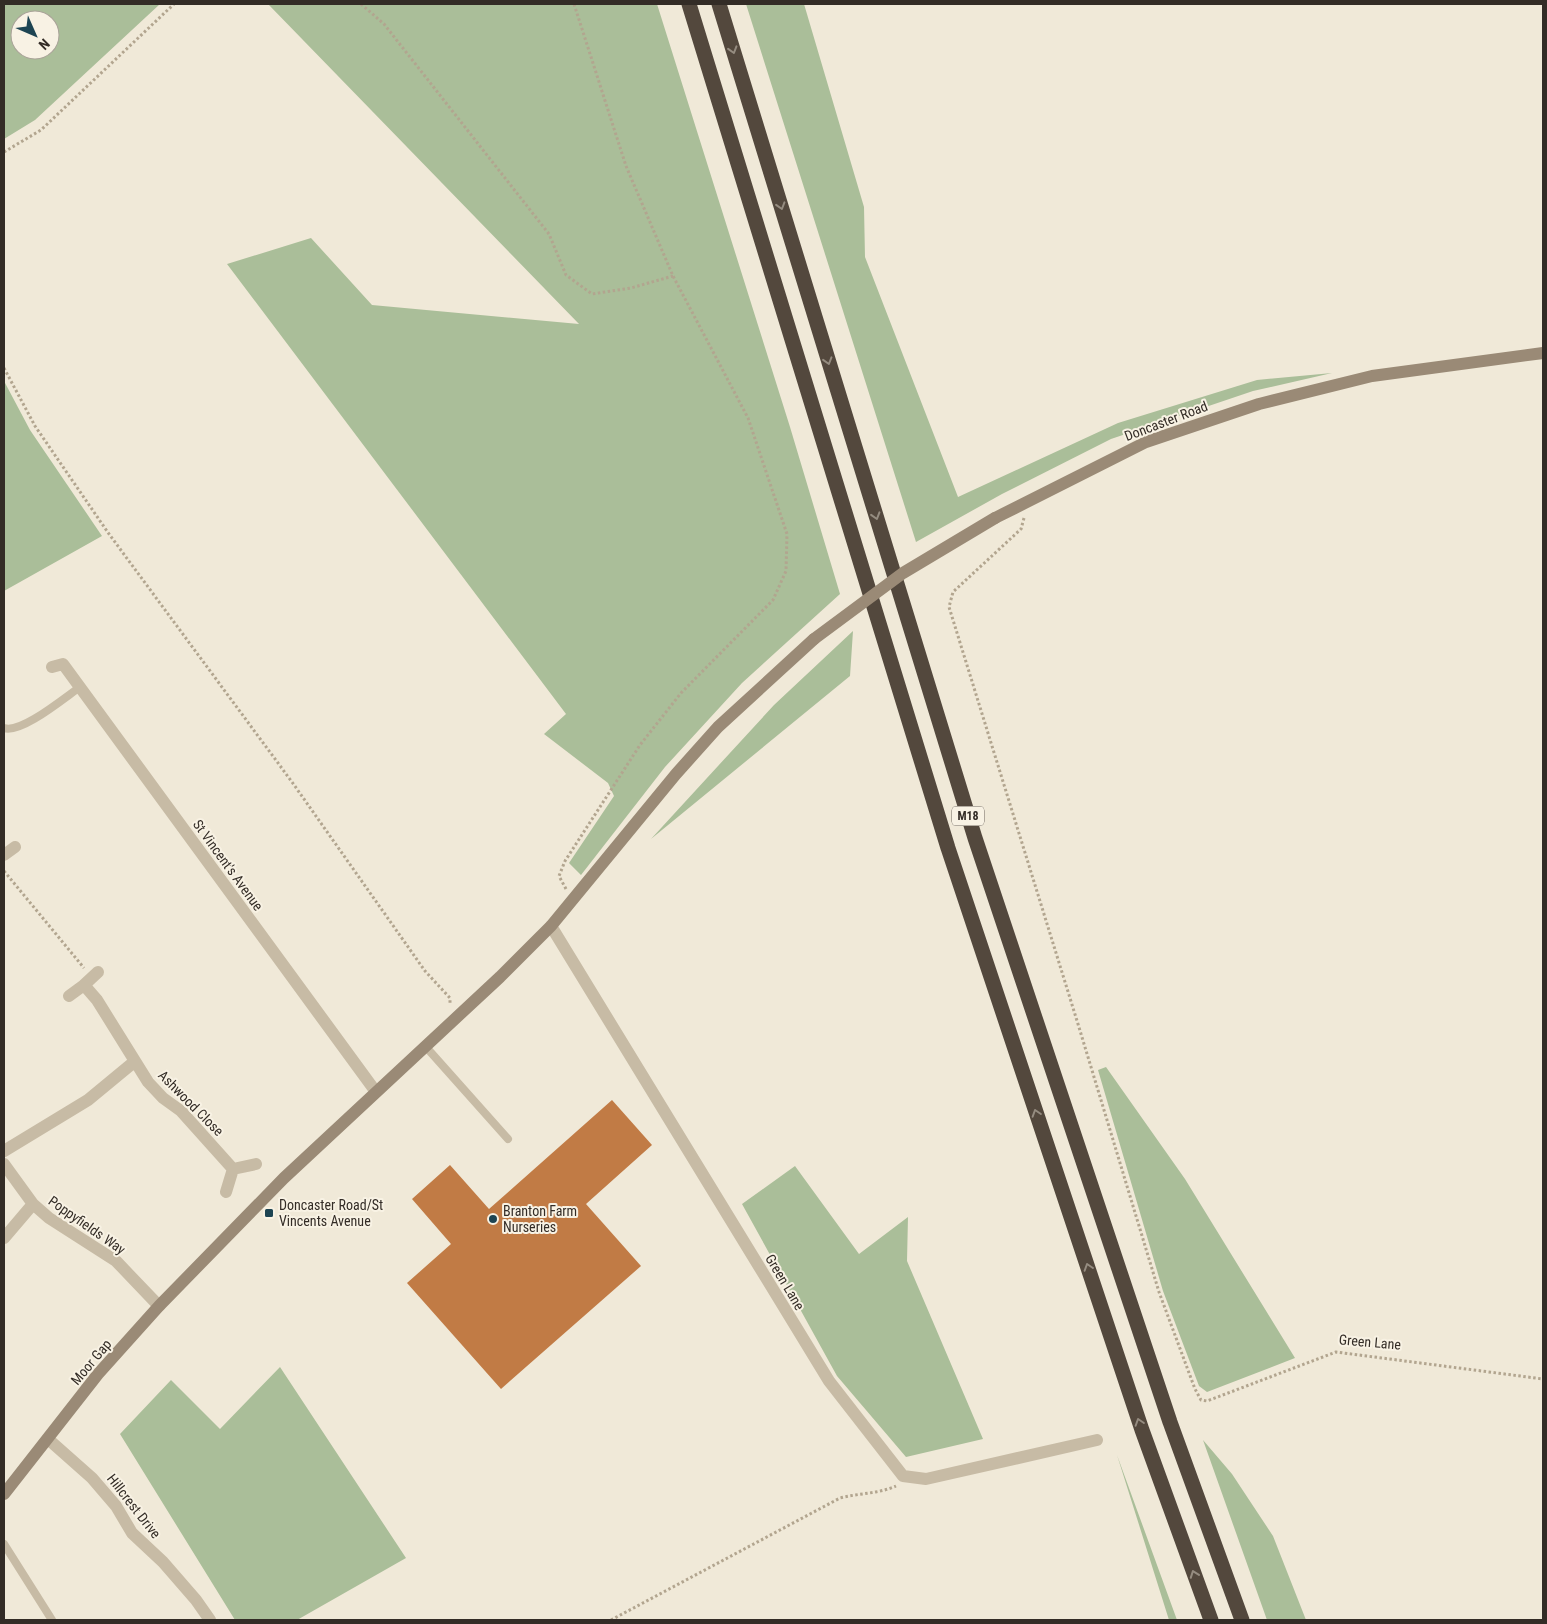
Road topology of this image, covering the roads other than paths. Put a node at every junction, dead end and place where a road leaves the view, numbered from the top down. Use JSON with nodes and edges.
{"nodes":[{"id":1,"x":689,"y":4,"type":"edge"},
{"id":2,"x":719,"y":4,"type":"edge"},
{"id":3,"x":1543,"y":353,"type":"edge"},
{"id":4,"x":62,"y":662,"type":"dead end"},
{"id":5,"x":80,"y":687,"type":"junction"},
{"id":6,"x":4,"y":728,"type":"edge"},
{"id":7,"x":15,"y":847,"type":"dead end"},
{"id":8,"x":4,"y":854,"type":"edge"},
{"id":9,"x":551,"y":926,"type":"junction"},
{"id":10,"x":69,"y":996,"type":"dead end"},
{"id":11,"x":426,"y":1047,"type":"junction"},
{"id":12,"x":134,"y":1062,"type":"junction"},
{"id":13,"x":376,"y":1092,"type":"junction"},
{"id":14,"x":508,"y":1139,"type":"dead end"},
{"id":15,"x":4,"y":1151,"type":"edge"},
{"id":16,"x":4,"y":1164,"type":"edge"},
{"id":17,"x":256,"y":1164,"type":"dead end"},
{"id":18,"x":233,"y":1169,"type":"junction"},
{"id":19,"x":226,"y":1192,"type":"dead end"},
{"id":20,"x":33,"y":1204,"type":"junction"},
{"id":21,"x":4,"y":1238,"type":"edge"},
{"id":22,"x":159,"y":1306,"type":"junction"},
{"id":23,"x":48,"y":1439,"type":"junction"},
{"id":24,"x":1097,"y":1440,"type":"dead end"},
{"id":25,"x":4,"y":1494,"type":"edge"},
{"id":26,"x":4,"y":1544,"type":"edge"},
{"id":27,"x":52,"y":1620,"type":"edge"},
{"id":28,"x":210,"y":1620,"type":"edge"},
{"id":29,"x":1211,"y":1620,"type":"edge"},
{"id":30,"x":1242,"y":1620,"type":"edge"}],
"edges":[{"from":29,"to":1,"type":"highway","number":"M18","one_way":true},
{"from":2,"to":30,"type":"highway","number":"M18","one_way":true},
{"from":3,"to":9,"type":"main road","name":"Doncaster Road","bridge":true},
{"from":4,"to":5,"type":"street","name":"St Vincent's Avenue"},
{"from":5,"to":6,"type":"lane"},
{"from":5,"to":13,"type":"street","name":"St Vincent's Avenue"},
{"from":7,"to":8,"type":"street"},
{"from":9,"to":11,"type":"main road","name":"Moor Gap"},
{"from":9,"to":24,"type":"street","name":"Green Lane"},
{"from":10,"to":12,"type":"street","name":"Ashwood Close"},
{"from":11,"to":13,"type":"main road","name":"Moor Gap"},
{"from":11,"to":14,"type":"lane"},
{"from":12,"to":15,"type":"street"},
{"from":12,"to":18,"type":"street","name":"Ashwood Close"},
{"from":13,"to":22,"type":"main road","name":"Moor Gap"},
{"from":16,"to":20,"type":"street","name":"Poppyfields Way"},
{"from":17,"to":18,"type":"street"},
{"from":18,"to":19,"type":"street"},
{"from":20,"to":21,"type":"street"},
{"from":20,"to":22,"type":"street","name":"Poppyfields Way"},
{"from":22,"to":23,"type":"main road","name":"Moor Gap"},
{"from":23,"to":25,"type":"main road","name":"Moor Gap"},
{"from":23,"to":28,"type":"street","name":"Hillcrest Drive"},
{"from":26,"to":27,"type":"lane"}]}
